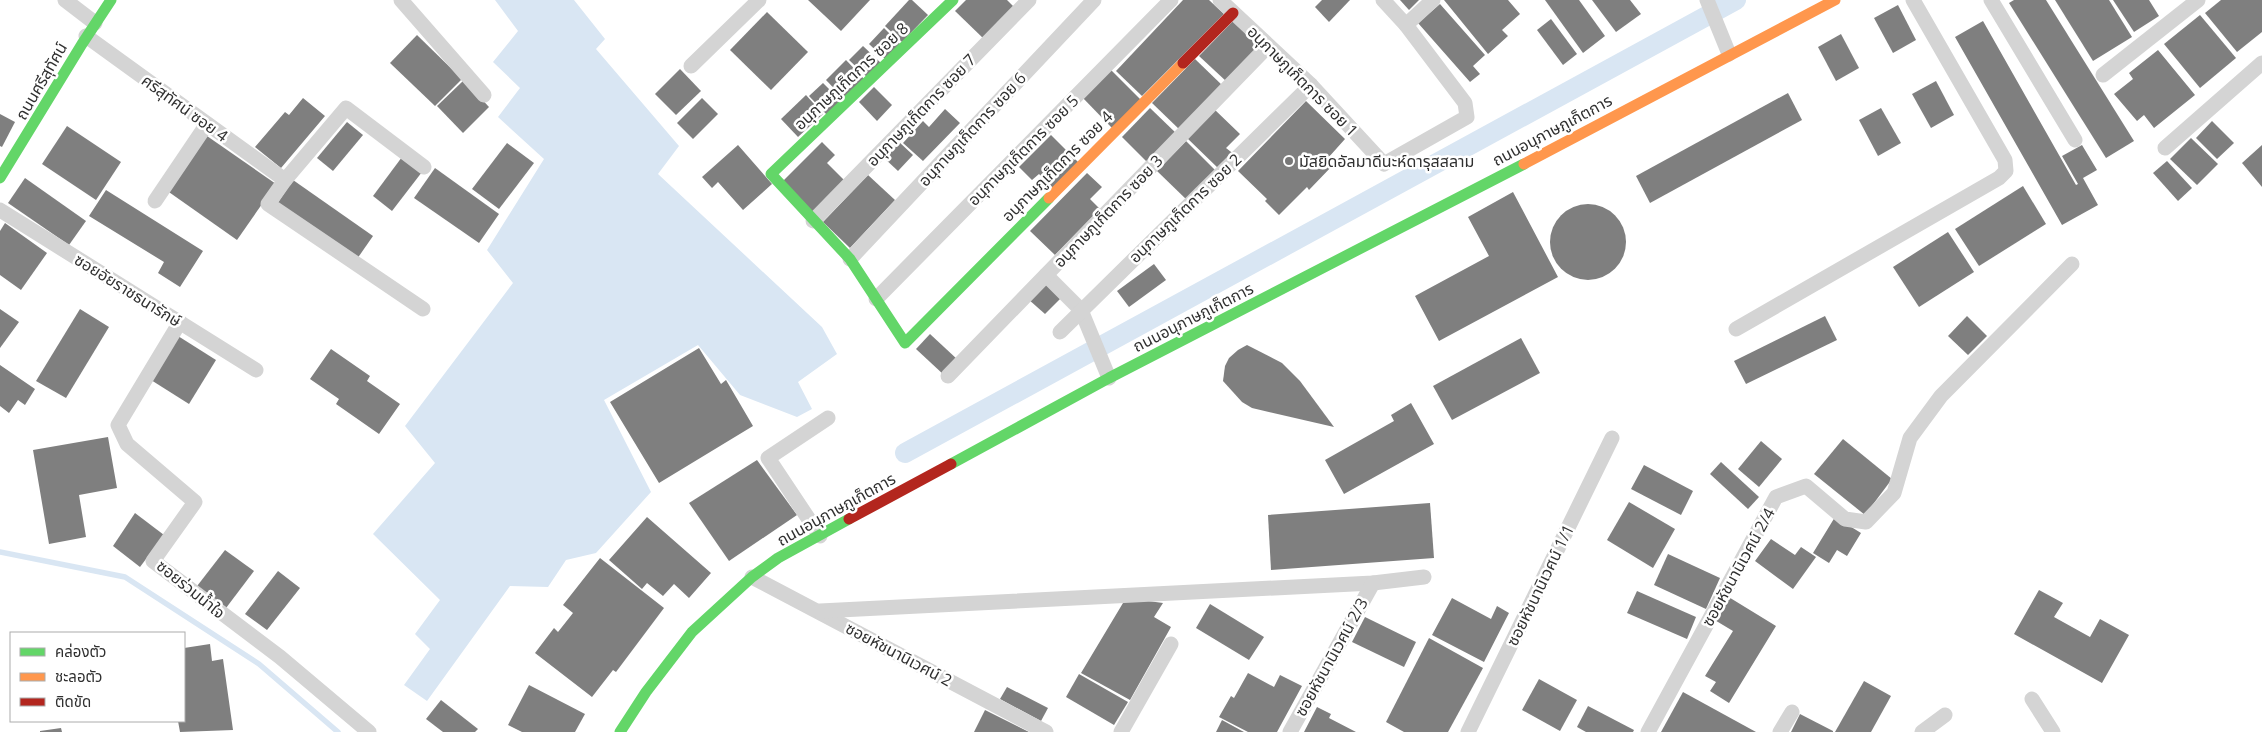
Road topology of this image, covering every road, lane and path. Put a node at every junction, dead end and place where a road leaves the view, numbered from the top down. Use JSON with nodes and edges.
{"nodes":[{"id":1,"x":65,"y":0,"type":"edge"},
{"id":2,"x":111,"y":0,"type":"edge"},
{"id":3,"x":401,"y":0,"type":"edge"},
{"id":4,"x":759,"y":0,"type":"edge"},
{"id":5,"x":953,"y":0,"type":"edge"},
{"id":6,"x":1029,"y":0,"type":"edge"},
{"id":7,"x":1094,"y":0,"type":"edge"},
{"id":8,"x":1171,"y":0,"type":"edge"},
{"id":9,"x":1220,"y":0,"type":"edge"},
{"id":10,"x":1383,"y":0,"type":"edge"},
{"id":11,"x":1433,"y":0,"type":"edge"},
{"id":12,"x":1707,"y":0,"type":"edge"},
{"id":13,"x":1835,"y":0,"type":"edge"},
{"id":14,"x":1913,"y":0,"type":"edge"},
{"id":15,"x":1991,"y":0,"type":"edge"},
{"id":16,"x":2198,"y":0,"type":"edge"},
{"id":17,"x":1233,"y":12,"type":"junction"},
{"id":18,"x":95,"y":22,"type":"junction"},
{"id":19,"x":1406,"y":25,"type":"junction"},
{"id":20,"x":86,"y":36,"type":"junction"},
{"id":21,"x":1268,"y":46,"type":"junction"},
{"id":22,"x":1729,"y":54,"type":"junction"},
{"id":23,"x":2262,"y":63,"type":"edge"},
{"id":24,"x":691,"y":66,"type":"dead end"},
{"id":25,"x":2103,"y":76,"type":"dead end"},
{"id":26,"x":1311,"y":85,"type":"junction"},
{"id":27,"x":484,"y":95,"type":"dead end"},
{"id":28,"x":207,"y":124,"type":"junction"},
{"id":29,"x":2075,"y":140,"type":"dead end"},
{"id":30,"x":2165,"y":148,"type":"dead end"},
{"id":31,"x":424,"y":167,"type":"dead end"},
{"id":32,"x":0,"y":178,"type":"edge"},
{"id":33,"x":285,"y":180,"type":"junction"},
{"id":34,"x":155,"y":200,"type":"dead end"},
{"id":35,"x":0,"y":210,"type":"edge"},
{"id":36,"x":814,"y":221,"type":"junction"},
{"id":37,"x":850,"y":259,"type":"junction"},
{"id":38,"x":2072,"y":264,"type":"dead end"},
{"id":39,"x":1046,"y":275,"type":"junction"},
{"id":40,"x":876,"y":299,"type":"junction"},
{"id":41,"x":422,"y":309,"type":"dead end"},
{"id":42,"x":1081,"y":310,"type":"junction"},
{"id":43,"x":180,"y":322,"type":"junction"},
{"id":44,"x":1736,"y":328,"type":"dead end"},
{"id":45,"x":1060,"y":332,"type":"dead end"},
{"id":46,"x":256,"y":370,"type":"dead end"},
{"id":47,"x":948,"y":376,"type":"dead end"},
{"id":48,"x":1110,"y":378,"type":"junction"},
{"id":49,"x":828,"y":418,"type":"dead end"},
{"id":50,"x":1612,"y":438,"type":"dead end"},
{"id":51,"x":820,"y":536,"type":"junction"},
{"id":52,"x":752,"y":577,"type":"junction"},
{"id":53,"x":1424,"y":578,"type":"dead end"},
{"id":54,"x":1373,"y":583,"type":"junction"},
{"id":55,"x":820,"y":611,"type":"junction"},
{"id":56,"x":1171,"y":644,"type":"dead end"},
{"id":57,"x":2032,"y":699,"type":"dead end"},
{"id":58,"x":1792,"y":712,"type":"dead end"},
{"id":59,"x":1945,"y":715,"type":"dead end"},
{"id":60,"x":369,"y":732,"type":"edge"},
{"id":61,"x":620,"y":732,"type":"edge"},
{"id":62,"x":1046,"y":732,"type":"edge"},
{"id":63,"x":1122,"y":732,"type":"edge"},
{"id":64,"x":1290,"y":732,"type":"edge"},
{"id":65,"x":1468,"y":732,"type":"edge"},
{"id":66,"x":1648,"y":732,"type":"edge"},
{"id":67,"x":1780,"y":732,"type":"edge"},
{"id":68,"x":1922,"y":732,"type":"edge"},
{"id":69,"x":2053,"y":732,"type":"edge"}],
"edges":[{"from":1,"to":18,"type":"street"},
{"from":2,"to":18,"type":"street","name":"ถนนศรีสุทัศน์"},
{"from":3,"to":27,"type":"street"},
{"from":4,"to":24,"type":"street"},
{"from":5,"to":36,"type":"street","name":"อนุภาษภูเก็ตการ ซอย 8"},
{"from":6,"to":36,"type":"street","name":"อนุภาษภูเก็ตการ ซอย 7"},
{"from":7,"to":37,"type":"street","name":"อนุภาษภูเก็ตการ ซอย 6"},
{"from":8,"to":40,"type":"street","name":"อนุภาษภูเก็ตการ ซอย 5"},
{"from":9,"to":17,"type":"street","name":"อนุภาษภูเก็ตการ ซอย 1"},
{"from":10,"to":19,"type":"street"},
{"from":11,"to":19,"type":"street"},
{"from":12,"to":22,"type":"street"},
{"from":13,"to":22,"type":"street","name":"ถนนอนุภาษภูเก็ตการ"},
{"from":14,"to":44,"type":"street"},
{"from":15,"to":29,"type":"street"},
{"from":16,"to":25,"type":"street"},
{"from":17,"to":21,"type":"street","name":"อนุภาษภูเก็ตการ ซอย 1"},
{"from":17,"to":40,"type":"street","name":"อนุภาษภูเก็ตการ ซอย 4"},
{"from":18,"to":20,"type":"street","name":"ถนนศรีสุทัศน์"},
{"from":19,"to":26,"type":"street","name":"อนุภาษภูเก็ตการ ซอย 1"},
{"from":20,"to":28,"type":"street","name":"ศรีสุทัศน์ ซอย 4"},
{"from":20,"to":32,"type":"street","name":"ถนนศรีสุทัศน์"},
{"from":21,"to":26,"type":"street","name":"อนุภาษภูเก็ตการ ซอย 1"},
{"from":21,"to":39,"type":"street","name":"อนุภาษภูเก็ตการ ซอย 3"},
{"from":22,"to":48,"type":"street","name":"ถนนอนุภาษภูเก็ตการ"},
{"from":23,"to":30,"type":"street"},
{"from":26,"to":42,"type":"street","name":"อนุภาษภูเก็ตการ ซอย 2"},
{"from":28,"to":33,"type":"street","name":"ศรีสุทัศน์ ซอย 4"},
{"from":28,"to":34,"type":"street"},
{"from":31,"to":33,"type":"street"},
{"from":33,"to":41,"type":"street"},
{"from":35,"to":43,"type":"street","name":"ซอยอัยราชธนารักษ์"},
{"from":36,"to":37,"type":"street"},
{"from":37,"to":40,"type":"street"},
{"from":38,"to":66,"type":"street","name":"ซอยหัชนานิเวศน์ 2/4"},
{"from":39,"to":42,"type":"street"},
{"from":39,"to":47,"type":"street","name":"อนุภาษภูเก็ตการ ซอย 3"},
{"from":42,"to":45,"type":"street","name":"อนุภาษภูเก็ตการ ซอย 2"},
{"from":42,"to":48,"type":"street"},
{"from":43,"to":46,"type":"street","name":"ซอยอัยราชธนารักษ์"},
{"from":43,"to":60,"type":"street","name":"ซอยร่วมน้ำใจ"},
{"from":48,"to":51,"type":"street","name":"ถนนอนุภาษภูเก็ตการ"},
{"from":49,"to":51,"type":"street"},
{"from":50,"to":65,"type":"street","name":"ซอยหัชนานิเวศน์ 1/1"},
{"from":51,"to":52,"type":"street","name":"ถนนอนุภาษภูเก็ตการ"},
{"from":52,"to":55,"type":"street","name":"ซอยหัชนานิเวศน์ 2"},
{"from":52,"to":61,"type":"street","name":"ถนนอนุภาษภูเก็ตการ"},
{"from":53,"to":54,"type":"street"},
{"from":54,"to":55,"type":"street"},
{"from":54,"to":64,"type":"street","name":"ซอยหัชนานิเวศน์ 2/3"},
{"from":55,"to":62,"type":"street","name":"ซอยหัชนานิเวศน์ 2"},
{"from":56,"to":63,"type":"street"},
{"from":57,"to":69,"type":"street"},
{"from":58,"to":67,"type":"street"},
{"from":59,"to":68,"type":"street"}]}
